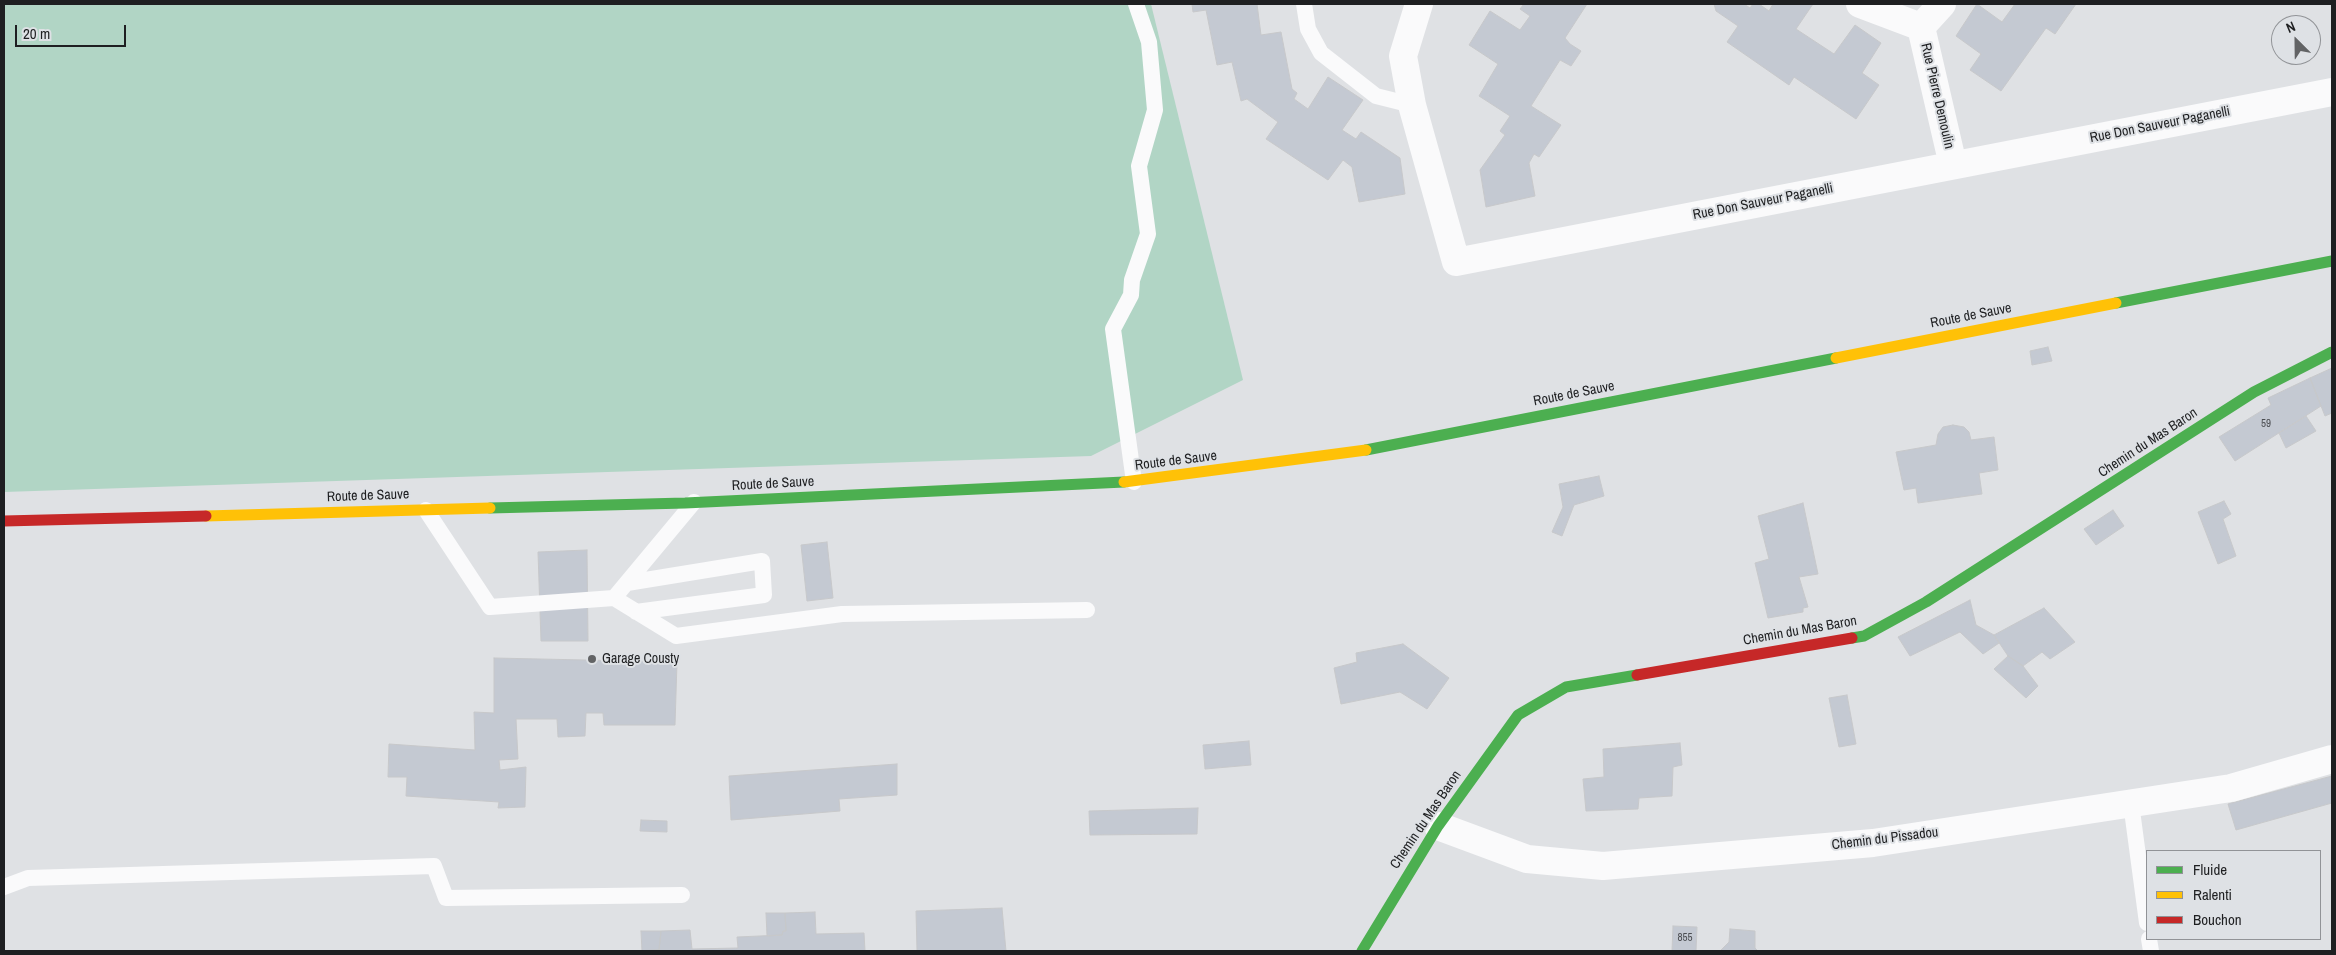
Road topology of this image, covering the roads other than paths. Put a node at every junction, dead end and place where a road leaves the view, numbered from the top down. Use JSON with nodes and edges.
{"nodes":[{"id":1,"x":1136,"y":4,"type":"edge"},
{"id":2,"x":1304,"y":4,"type":"edge"},
{"id":3,"x":1419,"y":4,"type":"edge"},
{"id":4,"x":1860,"y":4,"type":"edge"},
{"id":5,"x":1942,"y":4,"type":"edge"},
{"id":6,"x":1921,"y":27,"type":"junction"},
{"id":7,"x":2332,"y":92,"type":"edge"},
{"id":8,"x":1412,"y":105,"type":"junction"},
{"id":9,"x":1953,"y":165,"type":"junction"},
{"id":10,"x":2332,"y":261,"type":"edge"},
{"id":11,"x":2332,"y":352,"type":"edge"},
{"id":12,"x":1134,"y":482,"type":"junction"},
{"id":13,"x":694,"y":502,"type":"junction"},
{"id":14,"x":426,"y":510,"type":"junction"},
{"id":15,"x":4,"y":521,"type":"edge"},
{"id":16,"x":627,"y":583,"type":"junction"},
{"id":17,"x":614,"y":598,"type":"junction"},
{"id":18,"x":1087,"y":610,"type":"dead end"},
{"id":19,"x":636,"y":612,"type":"junction"},
{"id":20,"x":2332,"y":759,"type":"edge"},
{"id":21,"x":2131,"y":803,"type":"junction"},
{"id":22,"x":1438,"y":826,"type":"junction"},
{"id":23,"x":4,"y":887,"type":"edge"},
{"id":24,"x":682,"y":895,"type":"dead end"},
{"id":25,"x":2146,"y":916,"type":"edge"},
{"id":26,"x":1362,"y":951,"type":"edge"}],
"edges":[{"from":1,"to":12,"type":"lane"},
{"from":2,"to":8,"type":"lane"},
{"from":3,"to":8,"type":"street","name":"Rue Don Sauveur Paganelli"},
{"from":4,"to":6,"type":"street","name":"Rue Pierre Demoulin"},
{"from":5,"to":6,"type":"street","name":"Rue Pierre Demoulin"},
{"from":6,"to":9,"type":"street","name":"Rue Pierre Demoulin"},
{"from":7,"to":9,"type":"street","name":"Rue Don Sauveur Paganelli"},
{"from":8,"to":9,"type":"street","name":"Rue Don Sauveur Paganelli"},
{"from":10,"to":12,"type":"main road","name":"Route de Sauve"},
{"from":11,"to":22,"type":"main road","name":"Chemin du Mas Baron"},
{"from":12,"to":13,"type":"main road","name":"Route de Sauve"},
{"from":13,"to":14,"type":"main road","name":"Route de Sauve"},
{"from":13,"to":16,"type":"lane"},
{"from":14,"to":15,"type":"main road","name":"Route de Sauve"},
{"from":14,"to":17,"type":"lane"},
{"from":16,"to":17,"type":"lane"},
{"from":16,"to":19,"type":"lane"},
{"from":17,"to":19,"type":"lane"},
{"from":18,"to":19,"type":"lane"},
{"from":20,"to":21,"type":"street","name":"Chemin du Pissadou"},
{"from":21,"to":22,"type":"street","name":"Chemin du Pissadou"},
{"from":21,"to":25,"type":"lane"},
{"from":22,"to":26,"type":"main road","name":"Chemin du Mas Baron"},
{"from":23,"to":24,"type":"lane"}]}
